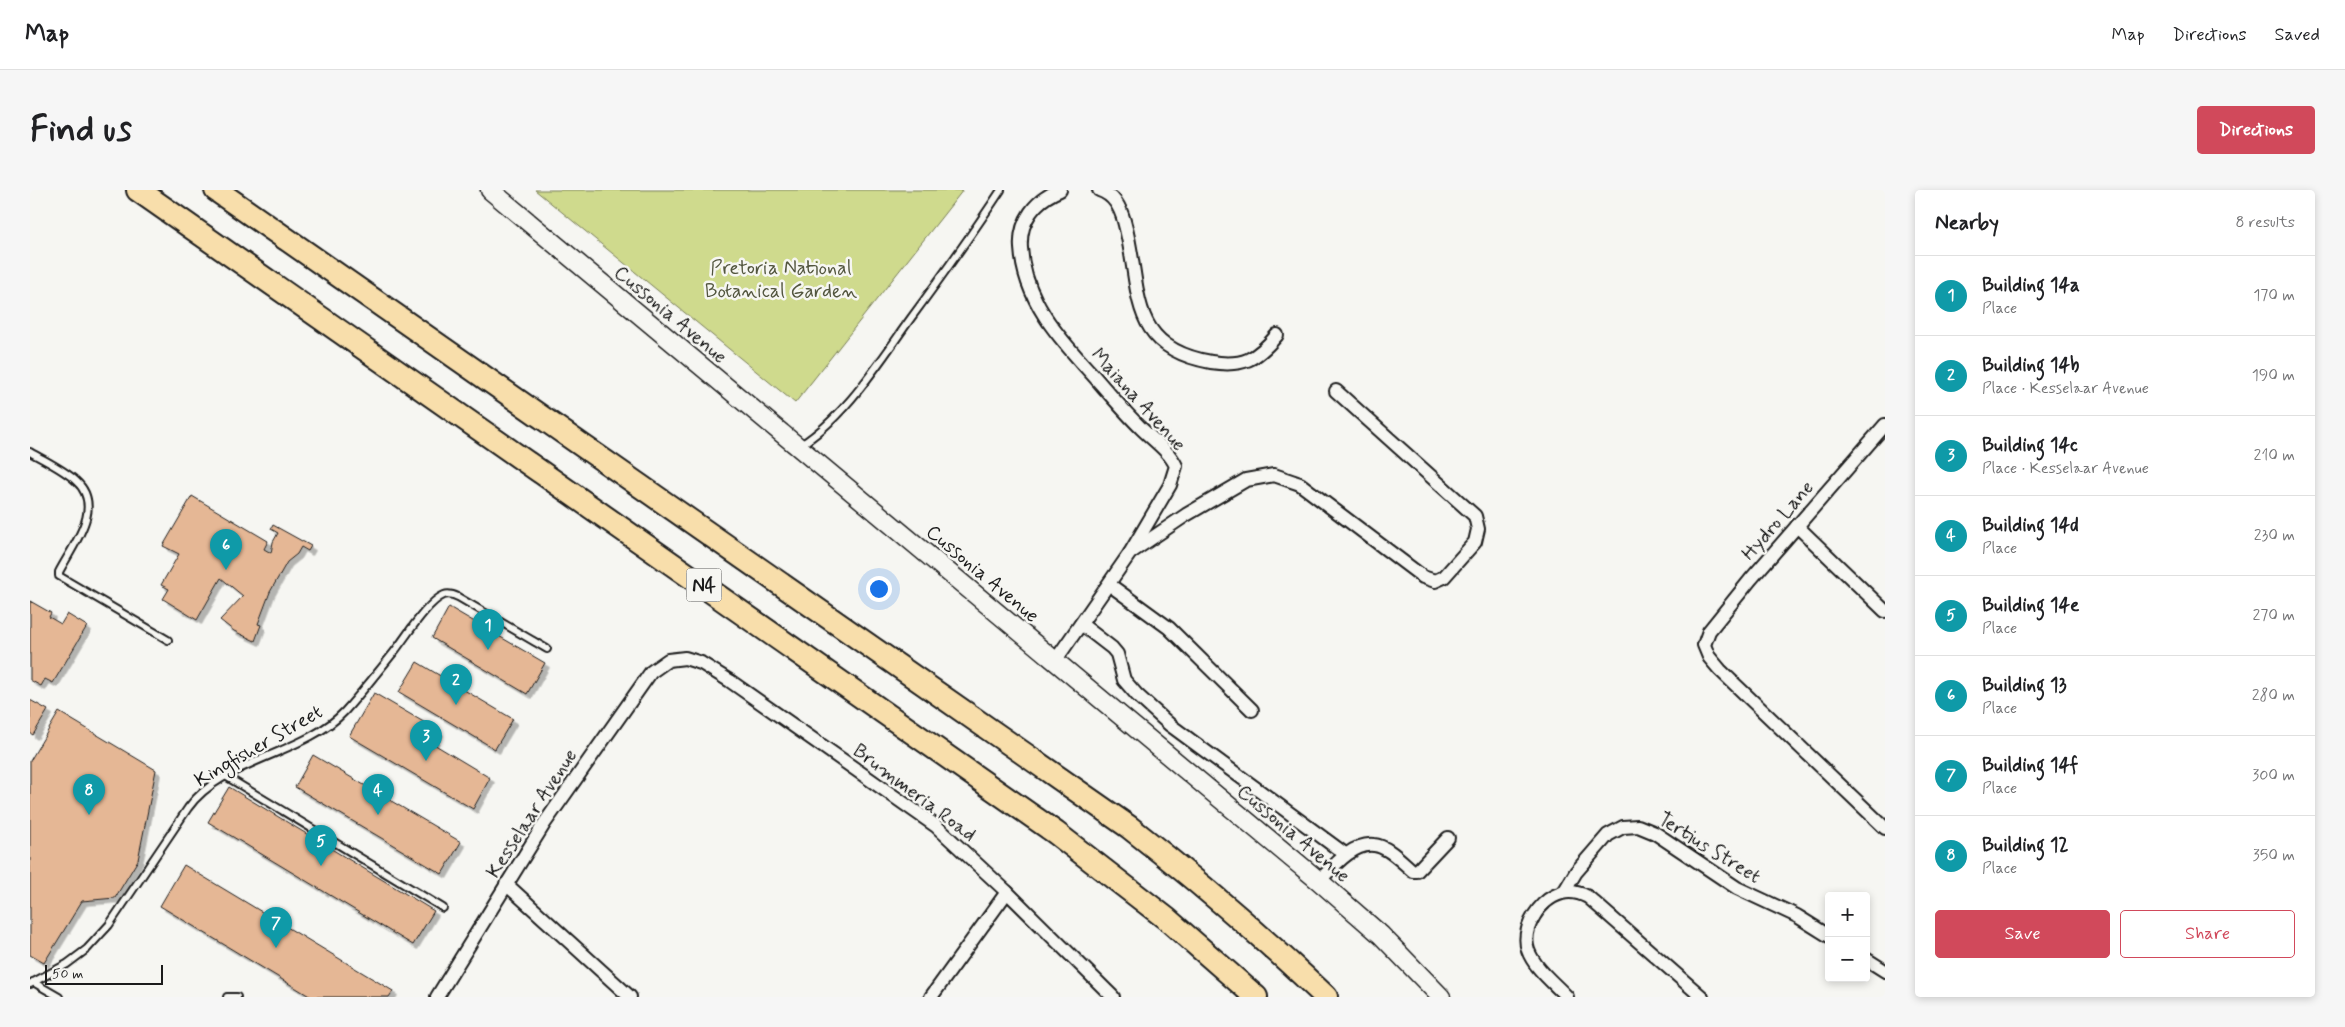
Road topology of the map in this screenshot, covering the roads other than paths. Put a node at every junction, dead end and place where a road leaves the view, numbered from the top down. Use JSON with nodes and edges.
{"nodes":[{"id":1,"x":138,"y":190,"type":"edge"},
{"id":2,"x":216,"y":190,"type":"edge"},
{"id":3,"x":490,"y":190,"type":"edge"},
{"id":4,"x":1001,"y":190,"type":"edge"},
{"id":5,"x":1060,"y":190,"type":"edge"},
{"id":6,"x":1099,"y":190,"type":"edge"},
{"id":7,"x":1277,"y":336,"type":"dead end"},
{"id":8,"x":1336,"y":391,"type":"dead end"},
{"id":9,"x":1885,"y":425,"type":"edge"},
{"id":10,"x":798,"y":447,"type":"junction"},
{"id":11,"x":30,"y":452,"type":"edge"},
{"id":12,"x":1797,"y":526,"type":"junction"},
{"id":13,"x":1130,"y":553,"type":"junction"},
{"id":14,"x":1110,"y":585,"type":"junction"},
{"id":15,"x":1885,"y":611,"type":"edge"},
{"id":16,"x":1081,"y":624,"type":"junction"},
{"id":17,"x":168,"y":640,"type":"dead end"},
{"id":18,"x":547,"y":649,"type":"dead end"},
{"id":19,"x":668,"y":660,"type":"joint"},
{"id":20,"x":1055,"y":661,"type":"junction"},
{"id":21,"x":1252,"y":710,"type":"dead end"},
{"id":22,"x":227,"y":777,"type":"junction"},
{"id":23,"x":1885,"y":828,"type":"edge"},
{"id":24,"x":1448,"y":838,"type":"dead end"},
{"id":25,"x":1345,"y":854,"type":"junction"},
{"id":26,"x":1319,"y":881,"type":"junction"},
{"id":27,"x":506,"y":884,"type":"junction"},
{"id":28,"x":1007,"y":892,"type":"junction"},
{"id":29,"x":1564,"y":892,"type":"junction"},
{"id":30,"x":444,"y":908,"type":"dead end"},
{"id":31,"x":1825,"y":934,"type":"edge"},
{"id":32,"x":1870,"y":962,"type":"edge"},
{"id":33,"x":1885,"y":971,"type":"edge"},
{"id":34,"x":31,"y":983,"type":"edge"},
{"id":35,"x":59,"y":997,"type":"edge"},
{"id":36,"x":227,"y":997,"type":"edge"},
{"id":37,"x":237,"y":997,"type":"edge"},
{"id":38,"x":437,"y":997,"type":"edge"},
{"id":39,"x":630,"y":997,"type":"edge"},
{"id":40,"x":931,"y":997,"type":"edge"},
{"id":41,"x":1113,"y":997,"type":"edge"},
{"id":42,"x":1256,"y":997,"type":"edge"},
{"id":43,"x":1326,"y":997,"type":"edge"},
{"id":44,"x":1441,"y":997,"type":"edge"},
{"id":45,"x":1568,"y":997,"type":"edge"},
{"id":46,"x":1702,"y":997,"type":"edge"}],
"edges":[{"from":1,"to":42,"type":"highway","number":"N4"},
{"from":2,"to":43,"type":"highway","number":"N4"},
{"from":3,"to":10,"type":"main road","name":"Cussonia Avenue"},
{"from":4,"to":10,"type":"lane"},
{"from":5,"to":13,"type":"street","name":"Maiana Avenue"},
{"from":6,"to":7,"type":"street"},
{"from":8,"to":13,"type":"street"},
{"from":9,"to":12,"type":"street","name":"Hydro Lane"},
{"from":10,"to":20,"type":"main road","name":"Cussonia Avenue"},
{"from":11,"to":17,"type":"lane"},
{"from":12,"to":15,"type":"street"},
{"from":12,"to":23,"type":"street","name":"Hydro Lane"},
{"from":13,"to":14,"type":"street","name":"Maiana Avenue"},
{"from":14,"to":16,"type":"street","name":"Maiana Avenue"},
{"from":14,"to":21,"type":"street"},
{"from":16,"to":20,"type":"street","name":"Maiana Avenue"},
{"from":16,"to":25,"type":"street"},
{"from":18,"to":22,"type":"lane","name":"Kingfisher Street"},
{"from":19,"to":27,"type":"street","name":"Kesselaar Avenue"},
{"from":19,"to":28,"type":"street","name":"Brummeria Road"},
{"from":20,"to":26,"type":"main road","name":"Cussonia Avenue"},
{"from":22,"to":30,"type":"lane"},
{"from":22,"to":34,"type":"lane","name":"Kingfisher Street"},
{"from":24,"to":25,"type":"street"},
{"from":25,"to":26,"type":"street"},
{"from":26,"to":44,"type":"main road","name":"Cussonia Avenue"},
{"from":27,"to":38,"type":"street","name":"Kesselaar Avenue"},
{"from":27,"to":39,"type":"street"},
{"from":28,"to":40,"type":"street"},
{"from":28,"to":41,"type":"street","name":"Brummeria Road"},
{"from":29,"to":31,"type":"street","name":"Tertius Street"},
{"from":29,"to":45,"type":"street"},
{"from":29,"to":46,"type":"street"},
{"from":32,"to":33,"type":"street"},
{"from":34,"to":35,"type":"lane"},
{"from":36,"to":37,"type":"lane"}]}
